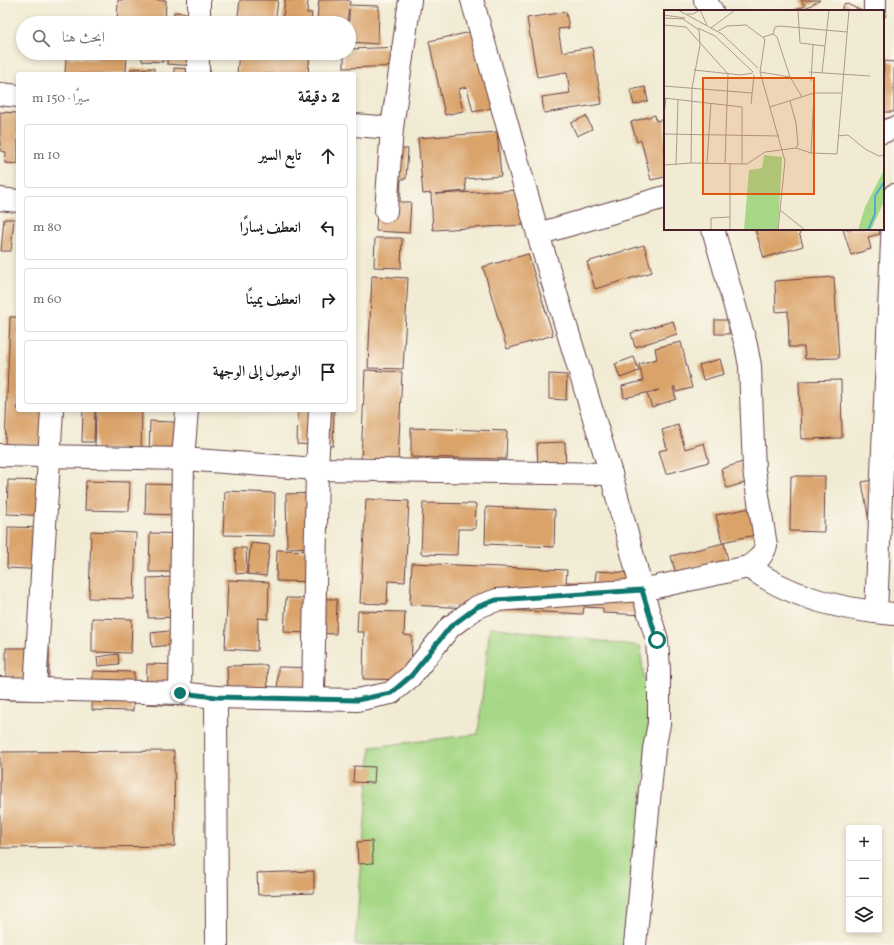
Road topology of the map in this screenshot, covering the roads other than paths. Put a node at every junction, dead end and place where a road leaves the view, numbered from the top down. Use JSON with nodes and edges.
{"nodes":[{"id":1,"x":199,"y":0,"type":"edge"},
{"id":2,"x":410,"y":0,"type":"edge"},
{"id":3,"x":472,"y":0,"type":"edge"},
{"id":4,"x":705,"y":0,"type":"edge"},
{"id":5,"x":711,"y":10,"type":"edge"},
{"id":6,"x":199,"y":16,"type":"edge"},
{"id":7,"x":198,"y":60,"type":"edge"},
{"id":8,"x":198,"y":72,"type":"edge"},
{"id":9,"x":0,"y":94,"type":"edge"},
{"id":10,"x":16,"y":96,"type":"edge"},
{"id":11,"x":356,"y":125,"type":"edge"},
{"id":12,"x":392,"y":128,"type":"junction"},
{"id":13,"x":894,"y":128,"type":"edge"},
{"id":14,"x":884,"y":132,"type":"edge"},
{"id":15,"x":894,"y":195,"type":"edge"},
{"id":16,"x":664,"y":197,"type":"edge"},
{"id":17,"x":0,"y":199,"type":"edge"},
{"id":18,"x":16,"y":201,"type":"edge"},
{"id":19,"x":386,"y":211,"type":"dead end"},
{"id":20,"x":713,"y":230,"type":"edge"},
{"id":21,"x":538,"y":234,"type":"junction"},
{"id":22,"x":52,"y":412,"type":"edge"},
{"id":23,"x":187,"y":412,"type":"edge"},
{"id":24,"x":320,"y":412,"type":"edge"},
{"id":25,"x":0,"y":455,"type":"edge"},
{"id":26,"x":50,"y":456,"type":"junction"},
{"id":27,"x":183,"y":460,"type":"junction"},
{"id":28,"x":317,"y":469,"type":"junction"},
{"id":29,"x":611,"y":474,"type":"junction"},
{"id":30,"x":748,"y":567,"type":"junction"},
{"id":31,"x":642,"y":590,"type":"junction"},
{"id":32,"x":885,"y":613,"type":"edge"},
{"id":33,"x":0,"y":688,"type":"edge"},
{"id":34,"x":35,"y":689,"type":"junction"},
{"id":35,"x":180,"y":693,"type":"junction"},
{"id":36,"x":216,"y":697,"type":"junction"},
{"id":37,"x":313,"y":699,"type":"junction"},
{"id":38,"x":217,"y":945,"type":"edge"},
{"id":39,"x":635,"y":945,"type":"edge"}],
"edges":[{"from":1,"to":6,"type":"street"},
{"from":2,"to":12,"type":"street"},
{"from":3,"to":21,"type":"street"},
{"from":4,"to":5,"type":"street"},
{"from":7,"to":8,"type":"street"},
{"from":9,"to":10,"type":"street"},
{"from":11,"to":12,"type":"street"},
{"from":12,"to":19,"type":"street"},
{"from":13,"to":14,"type":"street"},
{"from":15,"to":32,"type":"street"},
{"from":16,"to":21,"type":"street"},
{"from":17,"to":18,"type":"street"},
{"from":20,"to":30,"type":"street"},
{"from":21,"to":29,"type":"street"},
{"from":22,"to":26,"type":"street"},
{"from":23,"to":27,"type":"street"},
{"from":24,"to":28,"type":"street"},
{"from":25,"to":26,"type":"street"},
{"from":26,"to":27,"type":"street"},
{"from":26,"to":34,"type":"street"},
{"from":27,"to":28,"type":"street"},
{"from":27,"to":35,"type":"street"},
{"from":28,"to":29,"type":"street"},
{"from":28,"to":37,"type":"street"},
{"from":29,"to":31,"type":"street"},
{"from":30,"to":31,"type":"street"},
{"from":30,"to":32,"type":"street"},
{"from":31,"to":37,"type":"street"},
{"from":31,"to":39,"type":"street"},
{"from":33,"to":34,"type":"street"},
{"from":34,"to":35,"type":"street"},
{"from":35,"to":36,"type":"street"},
{"from":36,"to":37,"type":"street"},
{"from":36,"to":38,"type":"street"}]}
